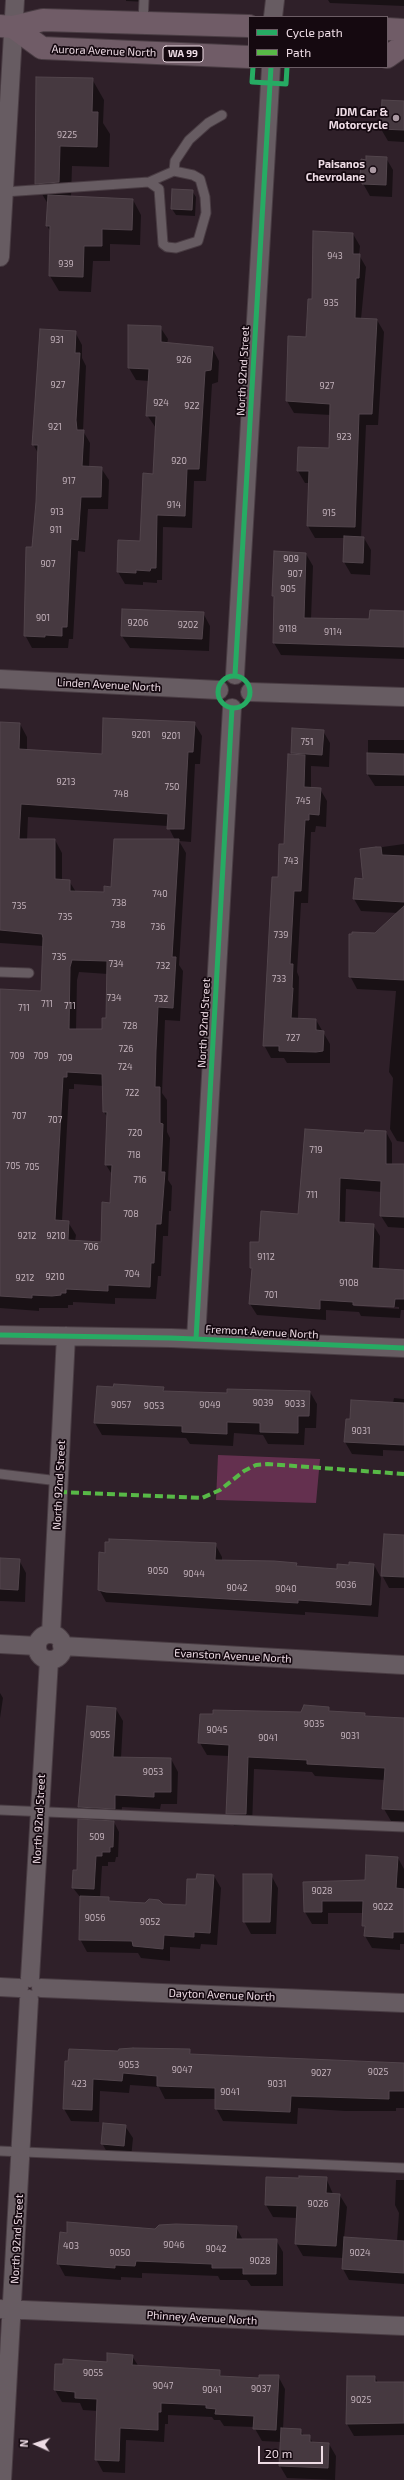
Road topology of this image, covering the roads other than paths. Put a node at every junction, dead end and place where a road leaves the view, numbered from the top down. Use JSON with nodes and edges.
{"nodes":[{"id":1,"x":15,"y":0,"type":"edge"},
{"id":2,"x":144,"y":0,"type":"edge"},
{"id":3,"x":275,"y":0,"type":"edge"},
{"id":4,"x":273,"y":16,"type":"edge"},
{"id":5,"x":143,"y":23,"type":"junction"},
{"id":6,"x":404,"y":23,"type":"edge"},
{"id":7,"x":6,"y":26,"type":"edge"},
{"id":8,"x":248,"y":26,"type":"edge"},
{"id":9,"x":388,"y":29,"type":"edge"},
{"id":10,"x":404,"y":30,"type":"edge"},
{"id":11,"x":404,"y":45,"type":"edge"},
{"id":12,"x":248,"y":56,"type":"edge"},
{"id":13,"x":388,"y":56,"type":"edge"},
{"id":14,"x":388,"y":62,"type":"edge"},
{"id":15,"x":404,"y":63,"type":"edge"},
{"id":16,"x":271,"y":68,"type":"edge"},
{"id":17,"x":222,"y":115,"type":"dead end"},
{"id":18,"x":174,"y":171,"type":"junction"},
{"id":19,"x":149,"y":182,"type":"junction"},
{"id":20,"x":4,"y":192,"type":"junction"},
{"id":21,"x":0,"y":257,"type":"edge"},
{"id":22,"x":235,"y":675,"type":"junction"},
{"id":23,"x":0,"y":679,"type":"edge"},
{"id":24,"x":218,"y":690,"type":"junction"},
{"id":25,"x":250,"y":692,"type":"junction"},
{"id":26,"x":404,"y":697,"type":"edge"},
{"id":27,"x":232,"y":708,"type":"junction"},
{"id":28,"x":0,"y":972,"type":"edge"},
{"id":29,"x":30,"y":973,"type":"dead end"},
{"id":30,"x":0,"y":1335,"type":"edge"},
{"id":31,"x":66,"y":1336,"type":"junction"},
{"id":32,"x":196,"y":1339,"type":"junction"},
{"id":33,"x":404,"y":1348,"type":"edge"},
{"id":34,"x":0,"y":1474,"type":"edge"},
{"id":35,"x":59,"y":1481,"type":"junction"},
{"id":36,"x":57,"y":1640,"type":"junction"},
{"id":37,"x":0,"y":1644,"type":"edge"},
{"id":38,"x":37,"y":1646,"type":"junction"},
{"id":39,"x":49,"y":1660,"type":"junction"},
{"id":40,"x":404,"y":1665,"type":"edge"},
{"id":41,"x":0,"y":1810,"type":"edge"},
{"id":42,"x":39,"y":1812,"type":"junction"},
{"id":43,"x":404,"y":1827,"type":"edge"},
{"id":44,"x":0,"y":1988,"type":"edge"},
{"id":45,"x":30,"y":1988,"type":"junction"},
{"id":46,"x":404,"y":2003,"type":"edge"},
{"id":47,"x":0,"y":2151,"type":"edge"},
{"id":48,"x":22,"y":2152,"type":"junction"},
{"id":49,"x":404,"y":2168,"type":"edge"},
{"id":50,"x":7,"y":2309,"type":"edge"},
{"id":51,"x":404,"y":2326,"type":"edge"},
{"id":52,"x":2,"y":2480,"type":"edge"}],
"edges":[{"from":1,"to":7,"type":"street"},
{"from":2,"to":5,"type":"lane"},
{"from":3,"to":4,"type":"street"},
{"from":5,"to":7,"type":"highway"},
{"from":5,"to":8,"type":"highway"},
{"from":6,"to":10,"type":"lane"},
{"from":7,"to":12,"type":"highway","name":"Aurora Avenue North","number":"WA 99"},
{"from":7,"to":20,"type":"street"},
{"from":9,"to":10,"type":"highway"},
{"from":11,"to":13,"type":"highway"},
{"from":14,"to":15,"type":"highway"},
{"from":16,"to":22,"type":"street","name":"North 92nd Street"},
{"from":17,"to":18,"type":"lane"},
{"from":18,"to":19,"type":"lane"},
{"from":18,"to":19,"type":"lane"},
{"from":19,"to":20,"type":"lane"},
{"from":20,"to":21,"type":"street"},
{"from":22,"to":24,"type":"street"},
{"from":22,"to":25,"type":"street"},
{"from":23,"to":24,"type":"street","name":"Linden Avenue North"},
{"from":24,"to":27,"type":"street"},
{"from":25,"to":26,"type":"street"},
{"from":25,"to":27,"type":"street"},
{"from":27,"to":32,"type":"street","name":"North 92nd Street"},
{"from":28,"to":29,"type":"lane"},
{"from":30,"to":31,"type":"street","name":"Fremont Avenue North"},
{"from":31,"to":32,"type":"street","name":"Fremont Avenue North"},
{"from":31,"to":35,"type":"street","name":"North 92nd Street"},
{"from":32,"to":33,"type":"street","name":"Fremont Avenue North"},
{"from":34,"to":35,"type":"lane"},
{"from":35,"to":36,"type":"street","name":"North 92nd Street"},
{"from":36,"to":38,"type":"street"},
{"from":36,"to":39,"type":"street"},
{"from":36,"to":40,"type":"street","name":"Evanston Avenue North"},
{"from":37,"to":38,"type":"street"},
{"from":38,"to":39,"type":"street"},
{"from":39,"to":42,"type":"street","name":"North 92nd Street"},
{"from":41,"to":42,"type":"lane"},
{"from":42,"to":43,"type":"lane"},
{"from":42,"to":45,"type":"street","name":"North 92nd Street"},
{"from":44,"to":45,"type":"street","name":"Dayton Avenue North"},
{"from":45,"to":46,"type":"street","name":"Dayton Avenue North"},
{"from":45,"to":48,"type":"street","name":"North 92nd Street"},
{"from":47,"to":48,"type":"lane"},
{"from":48,"to":49,"type":"lane"},
{"from":48,"to":50,"type":"street","name":"North 92nd Street"},
{"from":50,"to":51,"type":"street","name":"Phinney Avenue North"},
{"from":50,"to":52,"type":"street","name":"North 92nd Street"}]}
